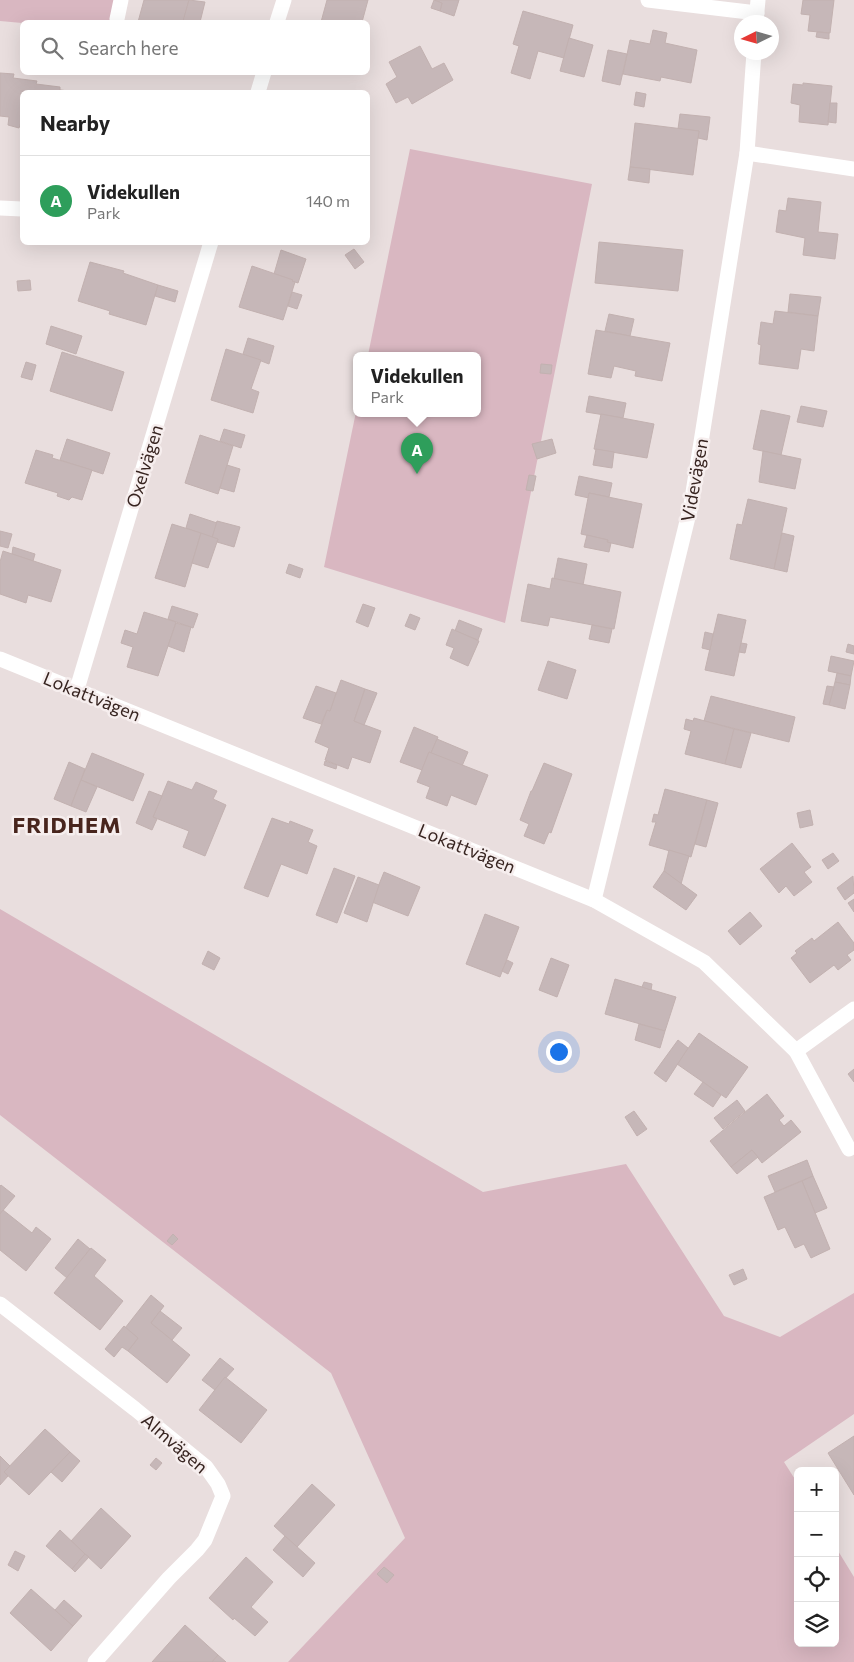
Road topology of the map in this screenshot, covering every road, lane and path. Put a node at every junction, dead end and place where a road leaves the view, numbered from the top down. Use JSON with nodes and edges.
{"nodes":[{"id":1,"x":122,"y":0,"type":"edge"},
{"id":2,"x":284,"y":0,"type":"edge"},
{"id":3,"x":648,"y":0,"type":"edge"},
{"id":4,"x":757,"y":12,"type":"edge"},
{"id":5,"x":117,"y":19,"type":"dead end"},
{"id":6,"x":278,"y":20,"type":"edge"},
{"id":7,"x":753,"y":60,"type":"edge"},
{"id":8,"x":263,"y":75,"type":"edge"},
{"id":9,"x":259,"y":90,"type":"edge"},
{"id":10,"x":747,"y":153,"type":"junction"},
{"id":11,"x":854,"y":169,"type":"edge"},
{"id":12,"x":0,"y":208,"type":"edge"},
{"id":13,"x":20,"y":209,"type":"edge"},
{"id":14,"x":210,"y":245,"type":"edge"},
{"id":15,"x":0,"y":659,"type":"edge"},
{"id":16,"x":77,"y":689,"type":"junction"},
{"id":17,"x":594,"y":900,"type":"junction"},
{"id":18,"x":854,"y":1009,"type":"edge"},
{"id":19,"x":796,"y":1051,"type":"junction"},
{"id":20,"x":849,"y":1149,"type":"dead end"},
{"id":21,"x":0,"y":1304,"type":"edge"},
{"id":22,"x":95,"y":1662,"type":"edge"}],
"edges":[{"from":1,"to":5,"type":"street"},
{"from":2,"to":6,"type":"street"},
{"from":3,"to":4,"type":"street"},
{"from":7,"to":10,"type":"street","name":"Videvägen"},
{"from":8,"to":9,"type":"street"},
{"from":10,"to":11,"type":"street"},
{"from":10,"to":17,"type":"street","name":"Videvägen"},
{"from":12,"to":13,"type":"street"},
{"from":14,"to":16,"type":"street","name":"Oxelvägen"},
{"from":15,"to":16,"type":"street","name":"Lokattvägen"},
{"from":16,"to":17,"type":"street","name":"Lokattvägen"},
{"from":17,"to":19,"type":"street","name":"Lokattvägen"},
{"from":18,"to":19,"type":"street"},
{"from":19,"to":20,"type":"street","name":"Lokattvägen"},
{"from":21,"to":22,"type":"street","name":"Almvägen"}]}
